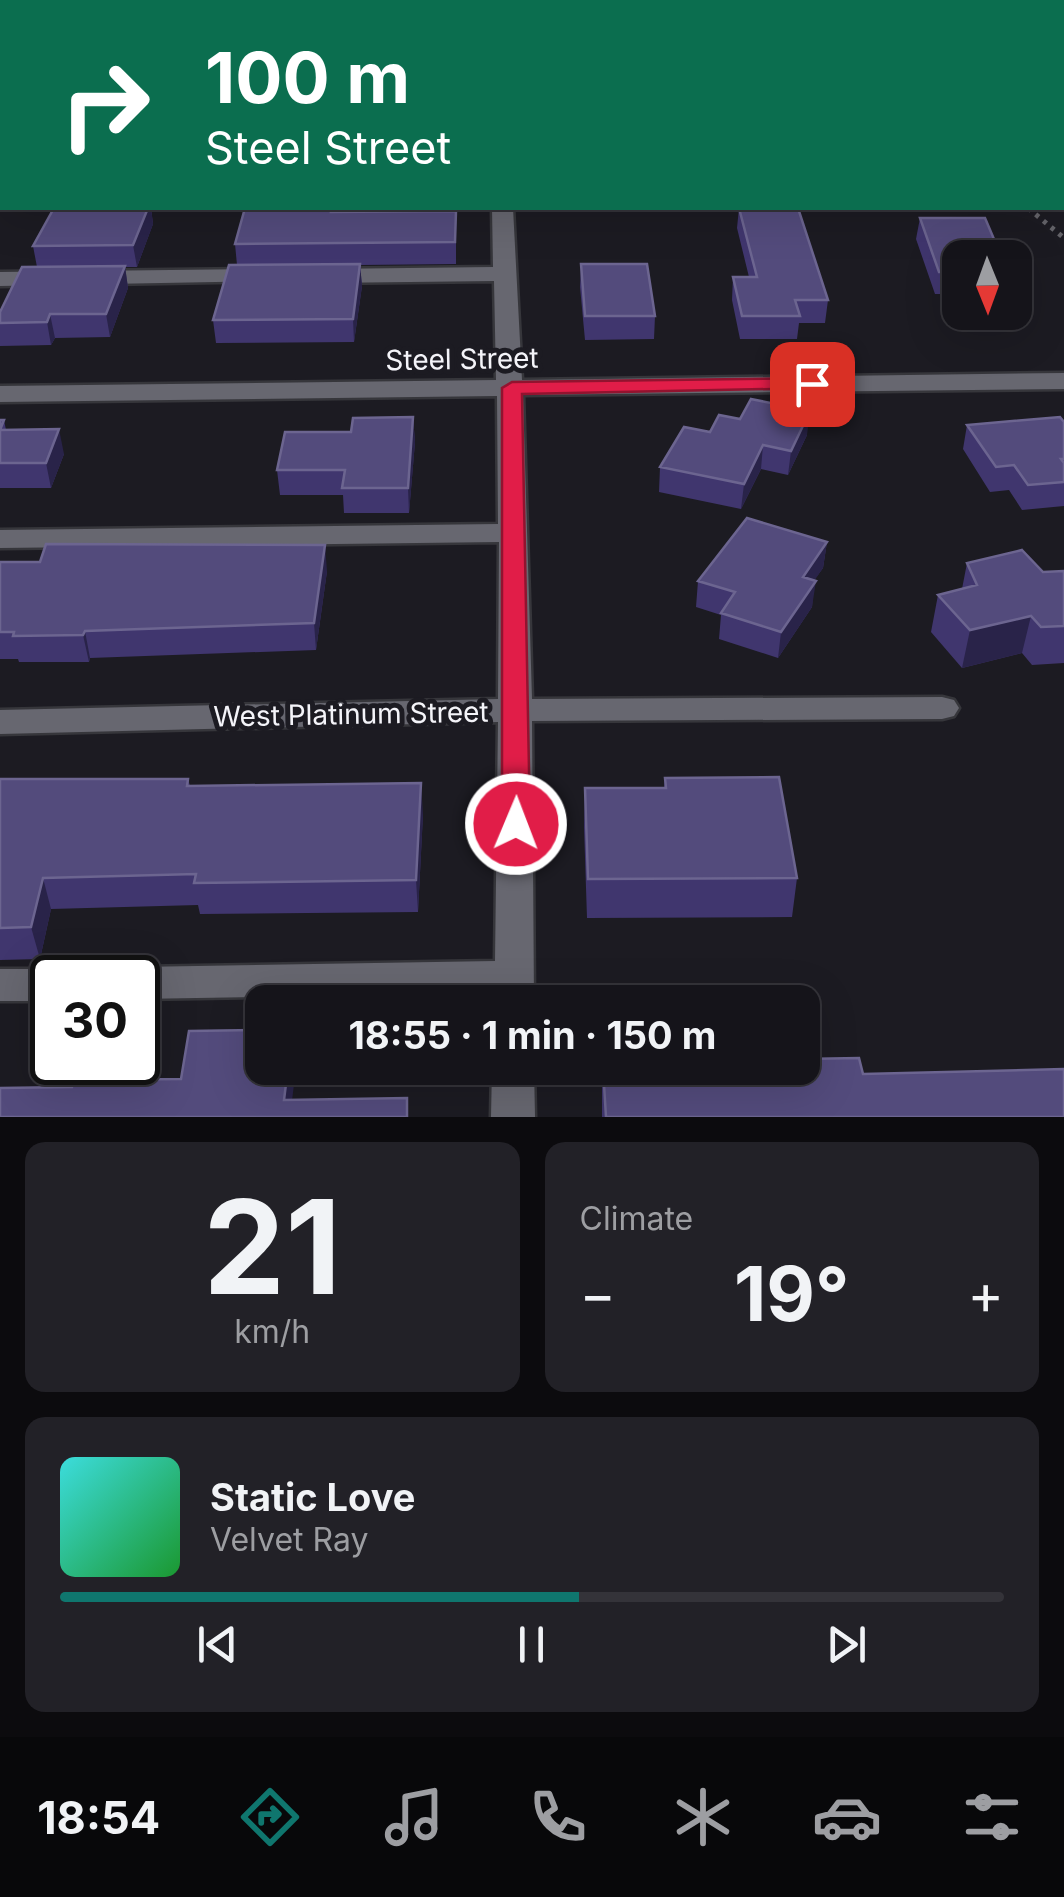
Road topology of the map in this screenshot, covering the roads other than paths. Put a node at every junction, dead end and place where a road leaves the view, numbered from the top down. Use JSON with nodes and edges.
{"nodes":[{"id":1,"x":502,"y":210,"type":"edge"},
{"id":2,"x":506,"y":274,"type":"junction"},
{"id":3,"x":0,"y":279,"type":"edge"},
{"id":4,"x":1064,"y":381,"type":"edge"},
{"id":5,"x":512,"y":388,"type":"junction"},
{"id":6,"x":0,"y":394,"type":"edge"},
{"id":7,"x":514,"y":532,"type":"junction"},
{"id":8,"x":0,"y":539,"type":"edge"},
{"id":9,"x":942,"y":708,"type":"dead end"},
{"id":10,"x":517,"y":710,"type":"junction"},
{"id":11,"x":0,"y":722,"type":"edge"},
{"id":12,"x":160,"y":983,"type":"edge"},
{"id":13,"x":30,"y":985,"type":"edge"},
{"id":14,"x":245,"y":985,"type":"edge"},
{"id":15,"x":514,"y":985,"type":"edge"},
{"id":16,"x":0,"y":986,"type":"edge"},
{"id":17,"x":513,"y":1085,"type":"edge"},
{"id":18,"x":513,"y":1117,"type":"edge"}],
"edges":[{"from":1,"to":2,"type":"street"},
{"from":2,"to":3,"type":"street"},
{"from":2,"to":5,"type":"street"},
{"from":4,"to":5,"type":"street","name":"Steel Street"},
{"from":5,"to":6,"type":"street","name":"Steel Street"},
{"from":5,"to":7,"type":"street"},
{"from":7,"to":8,"type":"street"},
{"from":7,"to":10,"type":"street"},
{"from":9,"to":10,"type":"street","name":"West Platinum Street"},
{"from":10,"to":11,"type":"street","name":"West Platinum Street"},
{"from":10,"to":15,"type":"street"},
{"from":12,"to":14,"type":"street"},
{"from":13,"to":16,"type":"street"},
{"from":17,"to":18,"type":"street"}]}
